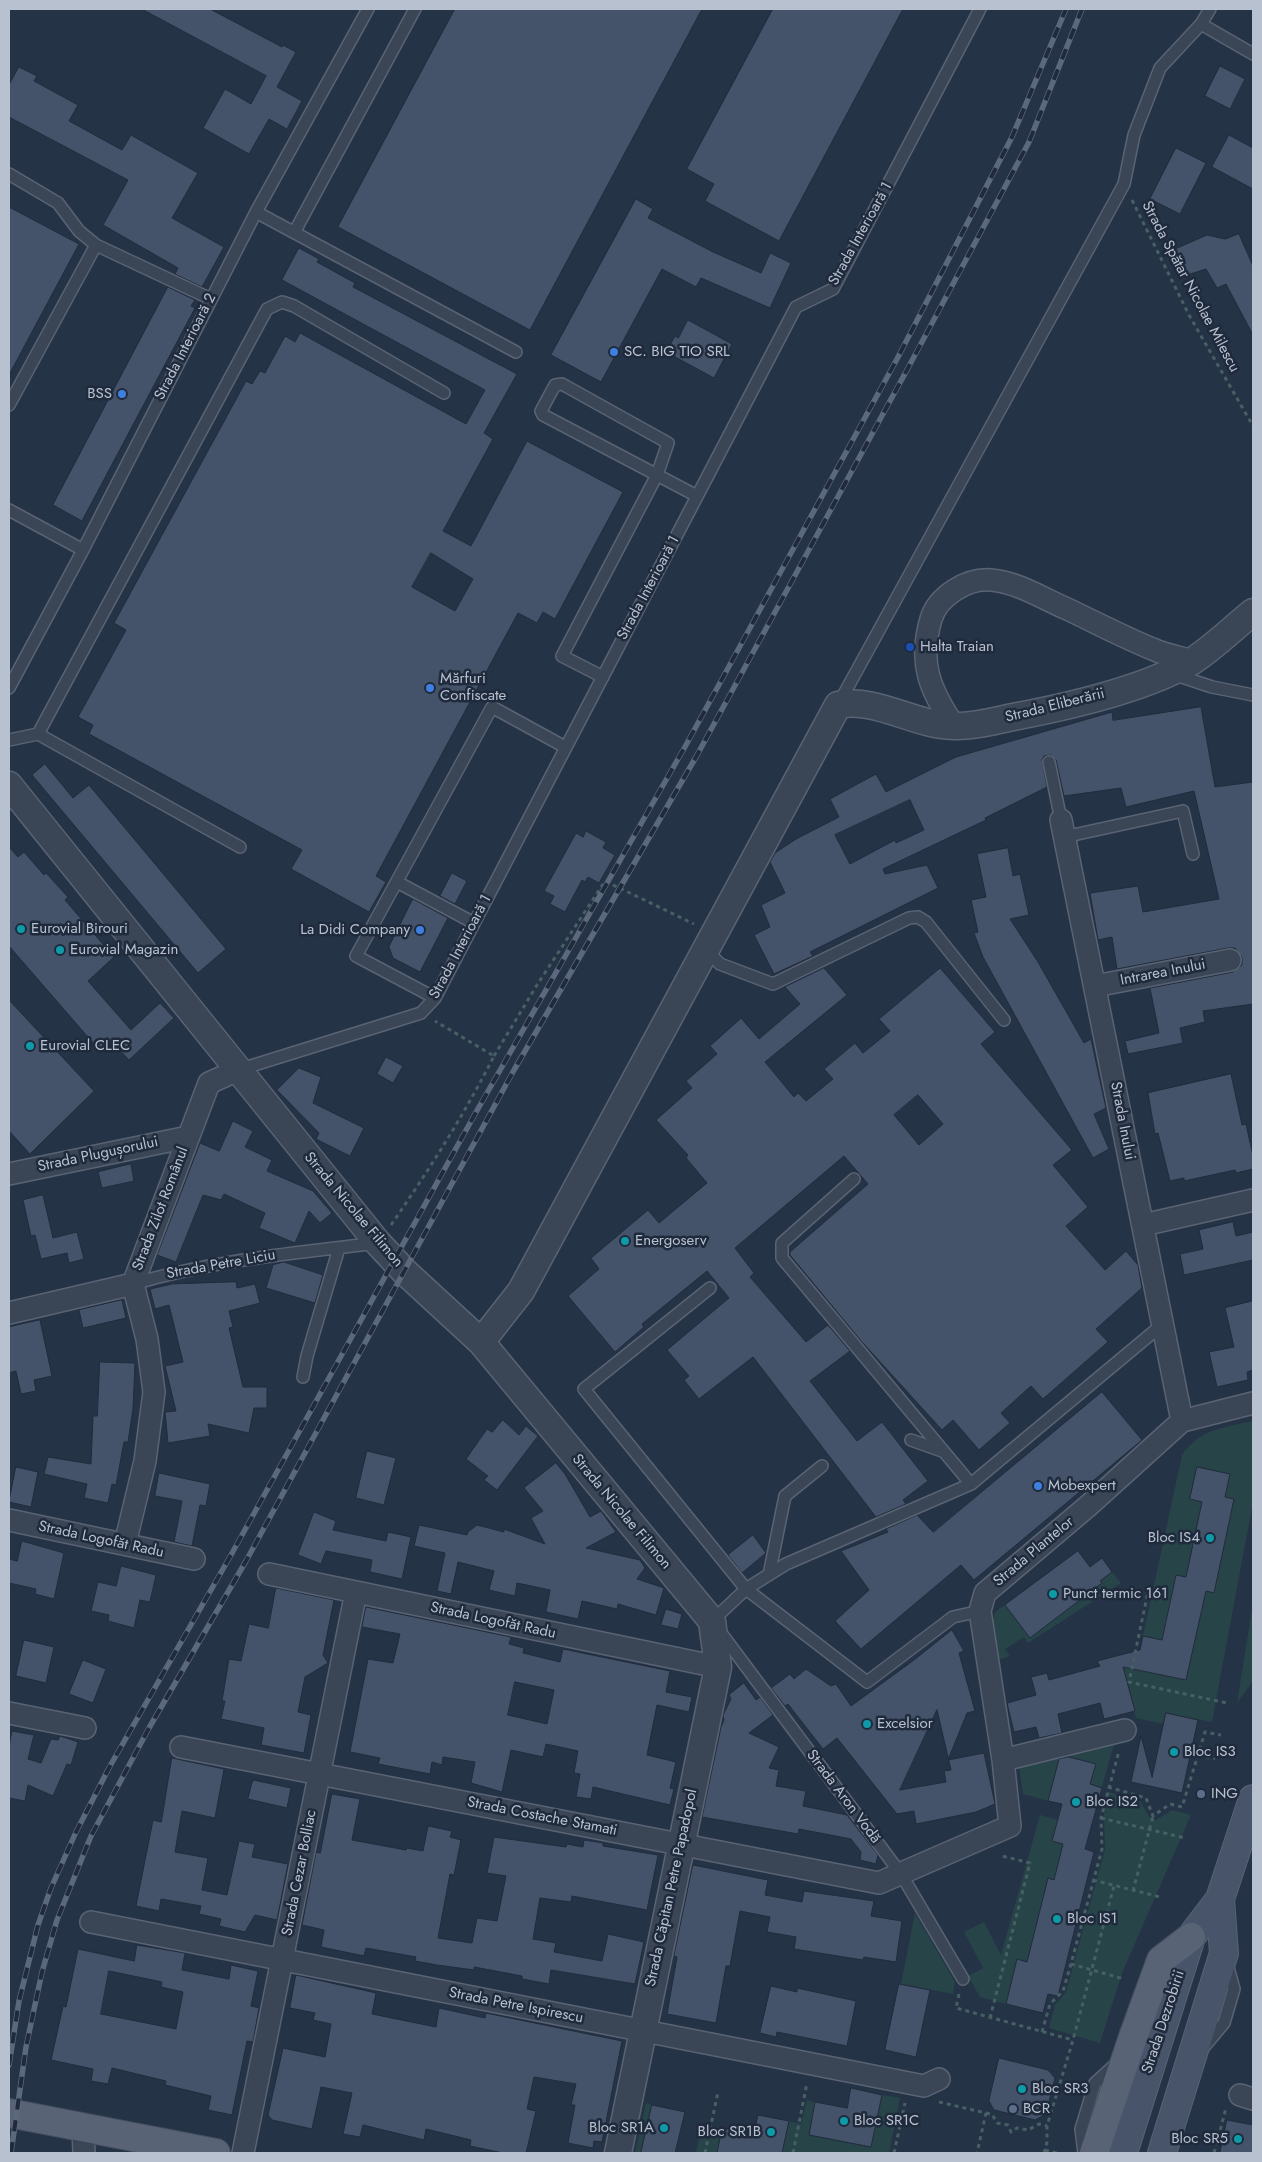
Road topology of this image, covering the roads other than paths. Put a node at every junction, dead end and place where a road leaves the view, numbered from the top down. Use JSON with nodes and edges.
{"nodes":[{"id":1,"x":368,"y":9,"type":"edge"},
{"id":2,"x":415,"y":9,"type":"edge"},
{"id":3,"x":980,"y":9,"type":"edge"},
{"id":4,"x":1210,"y":9,"type":"edge"},
{"id":5,"x":1201,"y":24,"type":"junction"},
{"id":6,"x":1253,"y":54,"type":"edge"},
{"id":7,"x":9,"y":174,"type":"edge"},
{"id":8,"x":256,"y":212,"type":"junction"},
{"id":9,"x":295,"y":232,"type":"junction"},
{"id":10,"x":96,"y":245,"type":"junction"},
{"id":11,"x":211,"y":299,"type":"junction"},
{"id":12,"x":516,"y":352,"type":"dead end"},
{"id":13,"x":444,"y":393,"type":"dead end"},
{"id":14,"x":9,"y":405,"type":"edge"},
{"id":15,"x":657,"y":475,"type":"junction"},
{"id":16,"x":697,"y":496,"type":"junction"},
{"id":17,"x":9,"y":510,"type":"edge"},
{"id":18,"x":83,"y":550,"type":"junction"},
{"id":19,"x":1253,"y":612,"type":"edge"},
{"id":20,"x":1192,"y":661,"type":"junction"},
{"id":21,"x":1169,"y":673,"type":"junction"},
{"id":22,"x":603,"y":677,"type":"junction"},
{"id":23,"x":9,"y":688,"type":"edge"},
{"id":24,"x":1253,"y":695,"type":"edge"},
{"id":25,"x":838,"y":704,"type":"junction"},
{"id":26,"x":954,"y":726,"type":"junction"},
{"id":27,"x":38,"y":734,"type":"junction"},
{"id":28,"x":9,"y":740,"type":"edge"},
{"id":29,"x":565,"y":747,"type":"junction"},
{"id":30,"x":1049,"y":762,"type":"dead end"},
{"id":31,"x":9,"y":785,"type":"edge"},
{"id":32,"x":1063,"y":828,"type":"junction"},
{"id":33,"x":240,"y":847,"type":"dead end"},
{"id":34,"x":1193,"y":854,"type":"dead end"},
{"id":35,"x":397,"y":882,"type":"junction"},
{"id":36,"x":474,"y":923,"type":"junction"},
{"id":37,"x":710,"y":942,"type":"junction"},
{"id":38,"x":1230,"y":960,"type":"dead end"},
{"id":39,"x":1095,"y":986,"type":"junction"},
{"id":40,"x":435,"y":998,"type":"junction"},
{"id":41,"x":1004,"y":1020,"type":"dead end"},
{"id":42,"x":238,"y":1070,"type":"junction"},
{"id":43,"x":188,"y":1137,"type":"junction"},
{"id":44,"x":9,"y":1174,"type":"edge"},
{"id":45,"x":854,"y":1179,"type":"dead end"},
{"id":46,"x":1253,"y":1200,"type":"edge"},
{"id":47,"x":1143,"y":1225,"type":"junction"},
{"id":48,"x":378,"y":1244,"type":"junction"},
{"id":49,"x":339,"y":1248,"type":"junction"},
{"id":50,"x":133,"y":1284,"type":"junction"},
{"id":51,"x":710,"y":1288,"type":"dead end"},
{"id":52,"x":9,"y":1313,"type":"edge"},
{"id":53,"x":1163,"y":1324,"type":"junction"},
{"id":54,"x":481,"y":1342,"type":"junction"},
{"id":55,"x":303,"y":1377,"type":"dead end"},
{"id":56,"x":1253,"y":1403,"type":"edge"},
{"id":57,"x":1182,"y":1421,"type":"junction"},
{"id":58,"x":911,"y":1440,"type":"dead end"},
{"id":59,"x":944,"y":1452,"type":"junction"},
{"id":60,"x":822,"y":1466,"type":"dead end"},
{"id":61,"x":971,"y":1484,"type":"junction"},
{"id":62,"x":9,"y":1520,"type":"edge"},
{"id":63,"x":125,"y":1544,"type":"junction"},
{"id":64,"x":194,"y":1559,"type":"dead end"},
{"id":65,"x":269,"y":1574,"type":"dead end"},
{"id":66,"x":770,"y":1575,"type":"junction"},
{"id":67,"x":746,"y":1589,"type":"junction"},
{"id":68,"x":356,"y":1592,"type":"junction"},
{"id":69,"x":980,"y":1611,"type":"junction"},
{"id":70,"x":712,"y":1621,"type":"junction"},
{"id":71,"x":718,"y":1667,"type":"junction"},
{"id":72,"x":9,"y":1713,"type":"edge"},
{"id":73,"x":85,"y":1728,"type":"dead end"},
{"id":74,"x":1125,"y":1730,"type":"road end"},
{"id":75,"x":181,"y":1747,"type":"dead end"},
{"id":76,"x":1003,"y":1760,"type":"junction"},
{"id":77,"x":320,"y":1774,"type":"junction"},
{"id":78,"x":1253,"y":1799,"type":"edge"},
{"id":79,"x":681,"y":1845,"type":"junction"},
{"id":80,"x":901,"y":1874,"type":"junction"},
{"id":81,"x":1220,"y":1899,"type":"junction"},
{"id":82,"x":91,"y":1922,"type":"dead end"},
{"id":83,"x":1191,"y":1937,"type":"junction"},
{"id":84,"x":282,"y":1960,"type":"junction"},
{"id":85,"x":963,"y":1979,"type":"dead end"},
{"id":86,"x":643,"y":2031,"type":"junction"},
{"id":87,"x":1127,"y":2054,"type":"junction"},
{"id":88,"x":939,"y":2079,"type":"dead end"},
{"id":89,"x":9,"y":2113,"type":"edge"},
{"id":90,"x":84,"y":2140,"type":"edge"},
{"id":91,"x":216,"y":2153,"type":"edge"},
{"id":92,"x":243,"y":2153,"type":"edge"},
{"id":93,"x":618,"y":2153,"type":"edge"},
{"id":94,"x":1084,"y":2153,"type":"edge"},
{"id":95,"x":1094,"y":2153,"type":"edge"},
{"id":96,"x":1123,"y":2153,"type":"edge"},
{"id":97,"x":1162,"y":2153,"type":"edge"}],
"edges":[{"from":1,"to":8,"type":"lane","name":"Strada Interioară 2"},
{"from":2,"to":9,"type":"lane"},
{"from":3,"to":16,"type":"lane","name":"Strada Interioară 1"},
{"from":4,"to":5,"type":"lane"},
{"from":5,"to":6,"type":"lane"},
{"from":5,"to":25,"type":"lane"},
{"from":7,"to":10,"type":"lane"},
{"from":8,"to":9,"type":"lane"},
{"from":8,"to":11,"type":"lane","name":"Strada Interioară 2"},
{"from":9,"to":12,"type":"lane"},
{"from":10,"to":11,"type":"lane"},
{"from":10,"to":14,"type":"lane"},
{"from":11,"to":18,"type":"lane","name":"Strada Interioară 2"},
{"from":13,"to":27,"type":"lane"},
{"from":15,"to":15,"type":"lane"},
{"from":15,"to":16,"type":"lane"},
{"from":15,"to":22,"type":"lane"},
{"from":16,"to":22,"type":"lane","name":"Strada Interioară 1"},
{"from":17,"to":18,"type":"lane"},
{"from":18,"to":23,"type":"lane","name":"Strada Interioară 2"},
{"from":19,"to":20,"type":"street","name":"Strada Eliberării"},
{"from":20,"to":21,"type":"street","name":"Strada Eliberării"},
{"from":20,"to":26,"type":"street"},
{"from":21,"to":24,"type":"lane"},
{"from":21,"to":26,"type":"street","name":"Strada Eliberării"},
{"from":22,"to":29,"type":"lane","name":"Strada Interioară 1"},
{"from":25,"to":26,"type":"street","name":"Strada Eliberării"},
{"from":25,"to":37,"type":"street"},
{"from":27,"to":28,"type":"lane"},
{"from":27,"to":33,"type":"lane"},
{"from":29,"to":35,"type":"lane"},
{"from":29,"to":36,"type":"lane","name":"Strada Interioară 1"},
{"from":30,"to":32,"type":"lane"},
{"from":31,"to":42,"type":"street","name":"Strada Nicolae Filimon"},
{"from":32,"to":34,"type":"lane"},
{"from":32,"to":39,"type":"street","name":"Strada Inului"},
{"from":35,"to":36,"type":"lane"},
{"from":35,"to":40,"type":"lane"},
{"from":36,"to":40,"type":"lane","name":"Strada Interioară 1"},
{"from":37,"to":41,"type":"lane"},
{"from":37,"to":54,"type":"street"},
{"from":38,"to":39,"type":"street","name":"Intrarea Inului"},
{"from":39,"to":47,"type":"street","name":"Strada Inului"},
{"from":40,"to":42,"type":"lane","name":"Strada Interioară 1"},
{"from":42,"to":43,"type":"street","name":"Strada Zilot Românul"},
{"from":42,"to":48,"type":"street","name":"Strada Nicolae Filimon"},
{"from":43,"to":44,"type":"street","name":"Strada Plugușorului"},
{"from":43,"to":50,"type":"street","name":"Strada Zilot Românul"},
{"from":45,"to":59,"type":"lane"},
{"from":46,"to":47,"type":"street"},
{"from":47,"to":53,"type":"street","name":"Strada Inului"},
{"from":48,"to":49,"type":"lane","name":"Strada Petre Liciu"},
{"from":48,"to":54,"type":"street","name":"Strada Nicolae Filimon"},
{"from":49,"to":50,"type":"lane","name":"Strada Petre Liciu"},
{"from":49,"to":55,"type":"lane"},
{"from":50,"to":52,"type":"street","name":"Strada Petre Liciu"},
{"from":50,"to":63,"type":"street","name":"Strada Zilot Românul"},
{"from":51,"to":67,"type":"lane"},
{"from":53,"to":57,"type":"street","name":"Strada Inului"},
{"from":53,"to":61,"type":"lane"},
{"from":54,"to":70,"type":"street","name":"Strada Nicolae Filimon"},
{"from":56,"to":57,"type":"street","name":"Strada Plantelor"},
{"from":57,"to":69,"type":"street","name":"Strada Plantelor"},
{"from":58,"to":59,"type":"lane"},
{"from":59,"to":61,"type":"lane"},
{"from":60,"to":66,"type":"lane"},
{"from":61,"to":66,"type":"lane"},
{"from":62,"to":63,"type":"street","name":"Strada Logofăt Radu"},
{"from":63,"to":64,"type":"street","name":"Strada Logofăt Radu"},
{"from":65,"to":68,"type":"street","name":"Strada Logofăt Radu"},
{"from":66,"to":67,"type":"lane"},
{"from":67,"to":69,"type":"lane"},
{"from":67,"to":70,"type":"lane"},
{"from":68,"to":71,"type":"street","name":"Strada Logofăt Radu"},
{"from":68,"to":77,"type":"street","name":"Strada Cezar Bolliac"},
{"from":69,"to":76,"type":"street"},
{"from":70,"to":71,"type":"street","name":"Strada Căpitan Petre Papadopol"},
{"from":70,"to":80,"type":"lane","name":"Strada Aron Vodă"},
{"from":71,"to":79,"type":"street","name":"Strada Căpitan Petre Papadopol"},
{"from":72,"to":73,"type":"street"},
{"from":74,"to":76,"type":"street"},
{"from":75,"to":77,"type":"street","name":"Strada Costache Stamati"},
{"from":76,"to":80,"type":"street","name":"Strada Costache Stamati"},
{"from":77,"to":79,"type":"street","name":"Strada Costache Stamati"},
{"from":77,"to":84,"type":"street","name":"Strada Cezar Bolliac"},
{"from":78,"to":81,"type":"main road","name":"Strada Dezrobirii"},
{"from":79,"to":80,"type":"street","name":"Strada Costache Stamati"},
{"from":79,"to":86,"type":"street","name":"Strada Căpitan Petre Papadopol"},
{"from":80,"to":85,"type":"lane","name":"Strada Aron Vodă"},
{"from":81,"to":83,"type":"main road","name":"Strada Dezrobirii"},
{"from":81,"to":97,"type":"main road","name":"Strada Dezrobirii"},
{"from":82,"to":84,"type":"street","name":"Strada Petre Ispirescu"},
{"from":83,"to":87,"type":"main road"},
{"from":83,"to":96,"type":"main road","name":"Strada Dezrobirii"},
{"from":84,"to":86,"type":"street","name":"Strada Petre Ispirescu"},
{"from":84,"to":92,"type":"street","name":"Strada Cezar Bolliac"},
{"from":86,"to":88,"type":"street","name":"Strada Petre Ispirescu"},
{"from":86,"to":93,"type":"street","name":"Strada Căpitan Petre Papadopol"},
{"from":87,"to":94,"type":"lane"},
{"from":87,"to":95,"type":"main road"},
{"from":89,"to":90,"type":"main road"},
{"from":90,"to":91,"type":"main road"}]}
